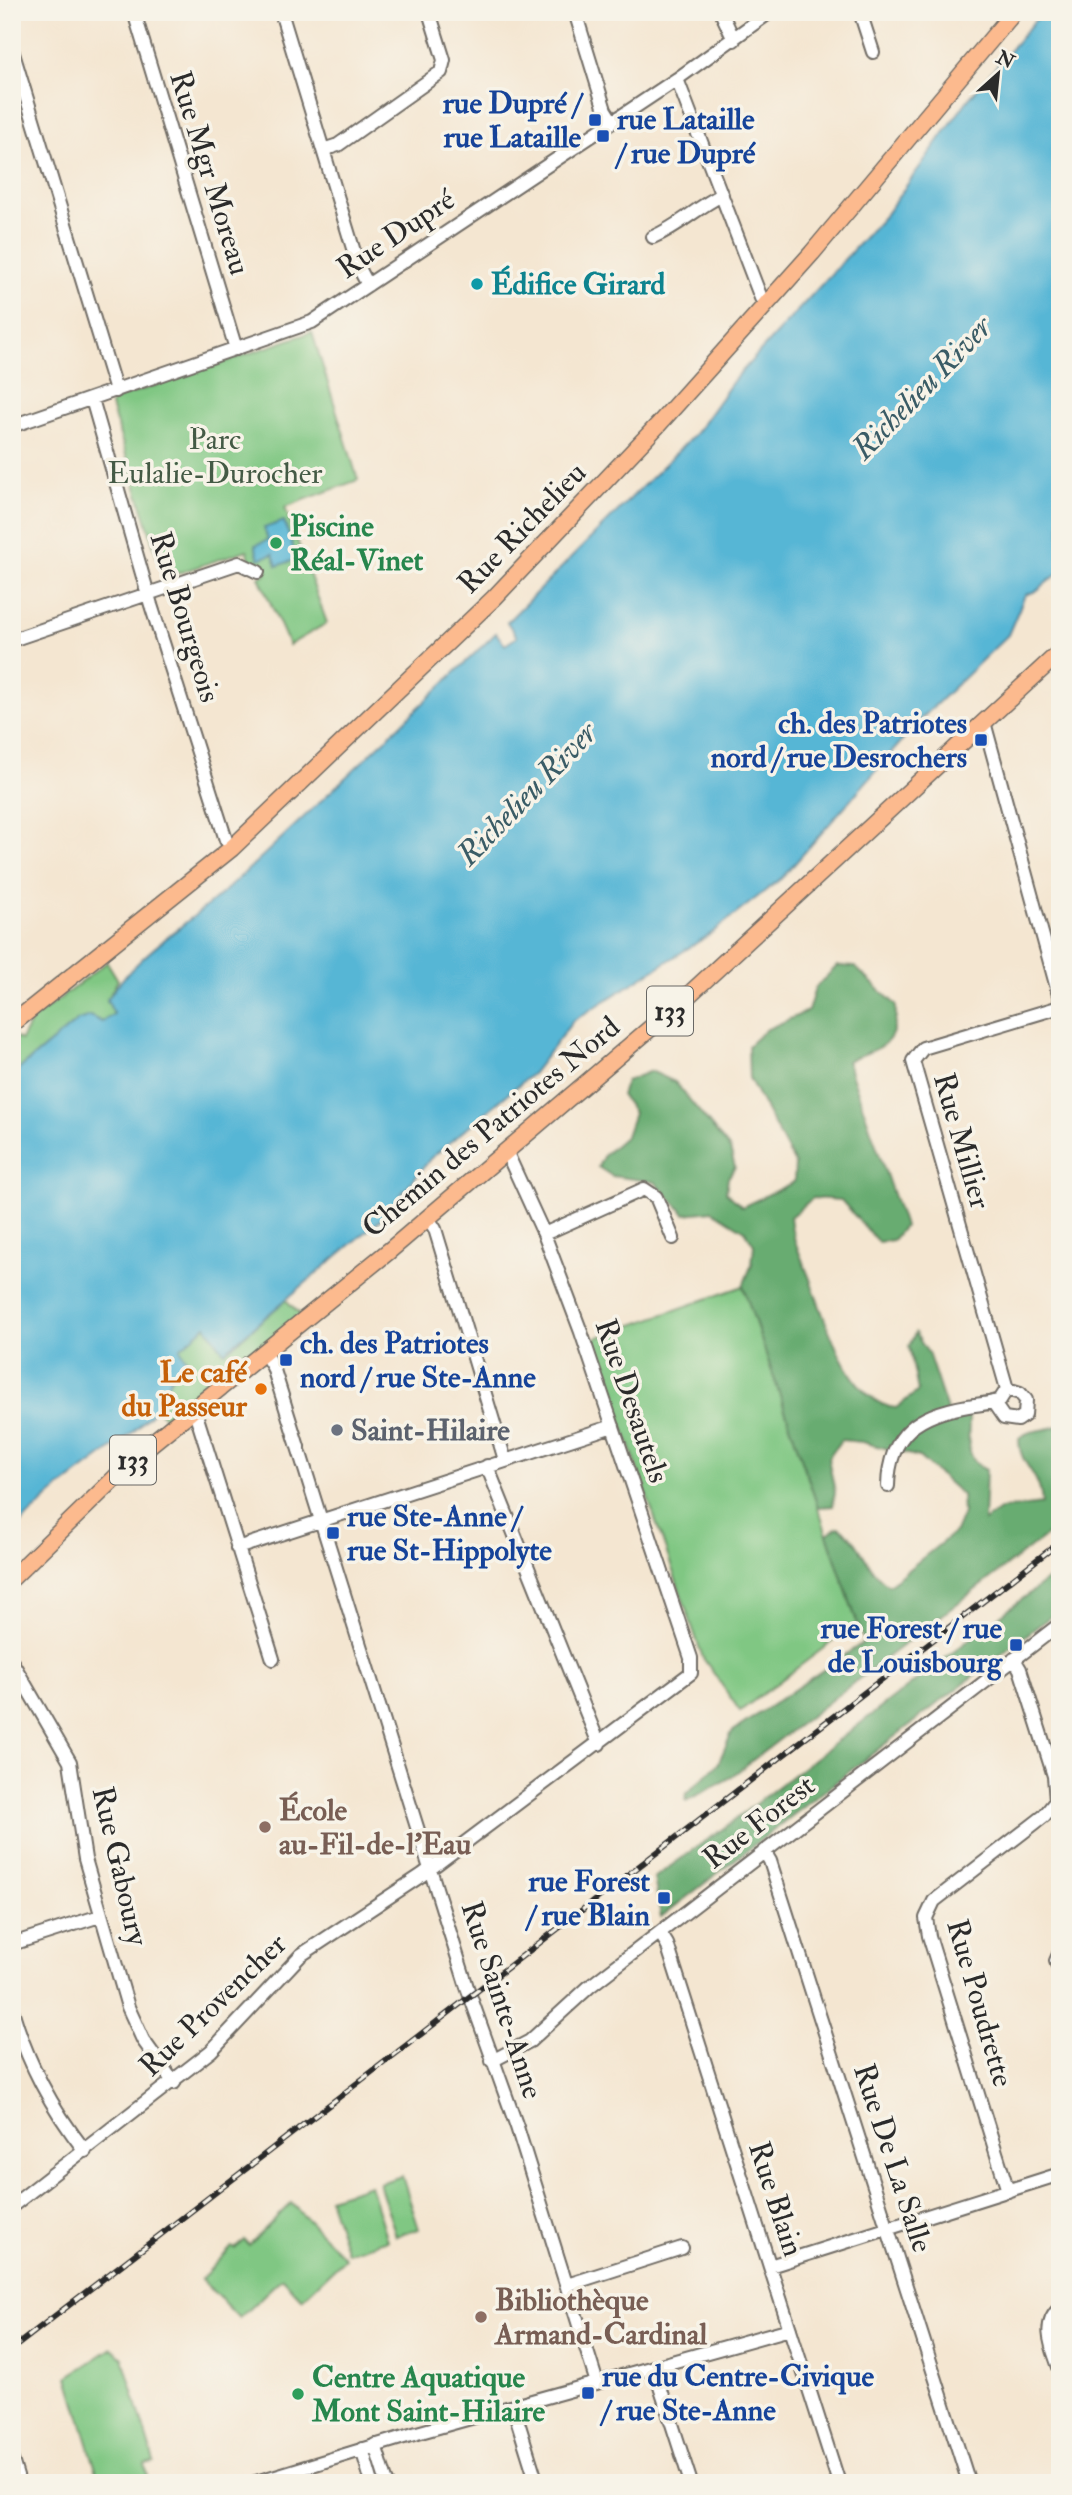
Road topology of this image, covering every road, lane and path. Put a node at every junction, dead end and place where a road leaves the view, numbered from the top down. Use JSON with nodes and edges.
{"nodes":[{"id":1,"x":134,"y":12,"type":"edge"},
{"id":2,"x":281,"y":12,"type":"edge"},
{"id":3,"x":429,"y":12,"type":"edge"},
{"id":4,"x":575,"y":12,"type":"edge"},
{"id":5,"x":721,"y":12,"type":"edge"},
{"id":6,"x":770,"y":12,"type":"edge"},
{"id":7,"x":860,"y":12,"type":"edge"},
{"id":8,"x":1014,"y":12,"type":"edge"},
{"id":9,"x":734,"y":40,"type":"junction"},
{"id":10,"x":12,"y":50,"type":"edge"},
{"id":11,"x":873,"y":52,"type":"dead end"},
{"id":12,"x":677,"y":79,"type":"junction"},
{"id":13,"x":612,"y":121,"type":"junction"},
{"id":14,"x":323,"y":150,"type":"junction"},
{"id":15,"x":722,"y":195,"type":"junction"},
{"id":16,"x":653,"y":237,"type":"dead end"},
{"id":17,"x":368,"y":285,"type":"junction"},
{"id":18,"x":766,"y":304,"type":"junction"},
{"id":19,"x":236,"y":349,"type":"junction"},
{"id":20,"x":116,"y":391,"type":"junction"},
{"id":21,"x":92,"y":399,"type":"junction"},
{"id":22,"x":12,"y":426,"type":"edge"},
{"id":23,"x":258,"y":572,"type":"dead end"},
{"id":24,"x":148,"y":594,"type":"junction"},
{"id":25,"x":12,"y":640,"type":"edge"},
{"id":26,"x":1060,"y":652,"type":"edge"},
{"id":27,"x":984,"y":722,"type":"junction"},
{"id":28,"x":232,"y":848,"type":"junction"},
{"id":29,"x":1060,"y":999,"type":"edge"},
{"id":30,"x":1060,"y":1007,"type":"edge"},
{"id":31,"x":12,"y":1024,"type":"edge"},
{"id":32,"x":506,"y":1151,"type":"junction"},
{"id":33,"x":428,"y":1218,"type":"junction"},
{"id":34,"x":544,"y":1234,"type":"junction"},
{"id":35,"x":673,"y":1238,"type":"dead end"},
{"id":36,"x":265,"y":1354,"type":"junction"},
{"id":37,"x":1007,"y":1389,"type":"junction"},
{"id":38,"x":993,"y":1402,"type":"junction"},
{"id":39,"x":194,"y":1408,"type":"junction"},
{"id":40,"x":613,"y":1426,"type":"junction"},
{"id":41,"x":505,"y":1460,"type":"junction"},
{"id":42,"x":487,"y":1466,"type":"junction"},
{"id":43,"x":888,"y":1486,"type":"dead end"},
{"id":44,"x":322,"y":1521,"type":"junction"},
{"id":45,"x":237,"y":1548,"type":"junction"},
{"id":46,"x":12,"y":1578,"type":"edge"},
{"id":47,"x":1060,"y":1624,"type":"edge"},
{"id":48,"x":273,"y":1659,"type":"dead end"},
{"id":49,"x":1014,"y":1659,"type":"junction"},
{"id":50,"x":12,"y":1662,"type":"edge"},
{"id":51,"x":691,"y":1673,"type":"joint"},
{"id":52,"x":599,"y":1744,"type":"junction"},
{"id":53,"x":764,"y":1851,"type":"junction"},
{"id":54,"x":431,"y":1869,"type":"junction"},
{"id":55,"x":100,"y":1916,"type":"junction"},
{"id":56,"x":660,"y":1933,"type":"junction"},
{"id":57,"x":12,"y":1944,"type":"edge"},
{"id":58,"x":1060,"y":1952,"type":"edge"},
{"id":59,"x":1060,"y":1972,"type":"edge"},
{"id":60,"x":12,"y":2010,"type":"edge"},
{"id":61,"x":492,"y":2061,"type":"junction"},
{"id":62,"x":174,"y":2083,"type":"junction"},
{"id":63,"x":85,"y":2151,"type":"junction"},
{"id":64,"x":1060,"y":2174,"type":"edge"},
{"id":65,"x":1008,"y":2191,"type":"junction"},
{"id":66,"x":12,"y":2206,"type":"edge"},
{"id":67,"x":888,"y":2229,"type":"junction"},
{"id":68,"x":682,"y":2248,"type":"dead end"},
{"id":69,"x":770,"y":2266,"type":"junction"},
{"id":70,"x":567,"y":2284,"type":"junction"},
{"id":71,"x":1060,"y":2308,"type":"edge"},
{"id":72,"x":790,"y":2329,"type":"junction"},
{"id":73,"x":654,"y":2368,"type":"junction"},
{"id":74,"x":1060,"y":2370,"type":"edge"},
{"id":75,"x":597,"y":2383,"type":"junction"},
{"id":76,"x":513,"y":2406,"type":"junction"},
{"id":77,"x":369,"y":2447,"type":"junction"},
{"id":78,"x":12,"y":2460,"type":"edge"},
{"id":79,"x":19,"y":2483,"type":"edge"},
{"id":80,"x":253,"y":2483,"type":"edge"},
{"id":81,"x":373,"y":2483,"type":"edge"},
{"id":82,"x":387,"y":2483,"type":"edge"},
{"id":83,"x":537,"y":2483,"type":"edge"},
{"id":84,"x":691,"y":2483,"type":"edge"},
{"id":85,"x":839,"y":2483,"type":"edge"},
{"id":86,"x":969,"y":2483,"type":"edge"}],
"edges":[{"from":1,"to":19,"type":"street","name":"Rue Mgr Moreau"},
{"from":2,"to":14,"type":"street"},
{"from":3,"to":14,"type":"street"},
{"from":4,"to":13,"type":"street"},
{"from":5,"to":9,"type":"street"},
{"from":6,"to":9,"type":"street","name":"Rue Dupré"},
{"from":7,"to":11,"type":"street"},
{"from":8,"to":18,"type":"main road","name":"Rue Richelieu"},
{"from":9,"to":12,"type":"street","name":"Rue Dupré"},
{"from":10,"to":20,"type":"street"},
{"from":12,"to":13,"type":"street","name":"Rue Dupré"},
{"from":12,"to":15,"type":"street"},
{"from":13,"to":17,"type":"street","name":"Rue Dupré"},
{"from":14,"to":17,"type":"street"},
{"from":15,"to":16,"type":"street"},
{"from":15,"to":18,"type":"street"},
{"from":17,"to":19,"type":"street","name":"Rue Dupré"},
{"from":18,"to":28,"type":"main road","name":"Rue Richelieu"},
{"from":19,"to":20,"type":"street","name":"Rue Dupré"},
{"from":20,"to":21,"type":"street","name":"Rue Dupré"},
{"from":21,"to":22,"type":"street","name":"Rue Dupré"},
{"from":21,"to":24,"type":"street","name":"Rue Bourgeois"},
{"from":23,"to":24,"type":"street"},
{"from":24,"to":25,"type":"street"},
{"from":24,"to":28,"type":"street","name":"Rue Bourgeois"},
{"from":26,"to":27,"type":"main road","name":"Chemin des Patriotes Nord","number":"133"},
{"from":27,"to":29,"type":"street"},
{"from":27,"to":32,"type":"main road","name":"Chemin des Patriotes Nord","number":"133"},
{"from":28,"to":31,"type":"main road","name":"Rue Richelieu"},
{"from":30,"to":37,"type":"street","name":"Rue Millier"},
{"from":32,"to":33,"type":"main road","name":"Chemin des Patriotes Nord","number":"133"},
{"from":32,"to":34,"type":"street","name":"Rue Desautels"},
{"from":33,"to":36,"type":"main road","name":"Chemin des Patriotes Nord","number":"133"},
{"from":33,"to":41,"type":"street"},
{"from":34,"to":35,"type":"street"},
{"from":34,"to":40,"type":"street","name":"Rue Desautels"},
{"from":36,"to":39,"type":"main road","name":"Chemin des Patriotes Nord","number":"133"},
{"from":36,"to":44,"type":"street","name":"Rue Sainte-Anne"},
{"from":37,"to":38,"type":"street"},
{"from":37,"to":38,"type":"street","name":"Rue Millier"},
{"from":38,"to":43,"type":"street"},
{"from":39,"to":45,"type":"street"},
{"from":39,"to":46,"type":"main road","name":"Chemin des Patriotes Nord","number":"133"},
{"from":40,"to":41,"type":"street"},
{"from":40,"to":51,"type":"street","name":"Rue Desautels"},
{"from":41,"to":42,"type":"street"},
{"from":42,"to":44,"type":"street"},
{"from":42,"to":52,"type":"street"},
{"from":44,"to":45,"type":"street"},
{"from":44,"to":54,"type":"street","name":"Rue Sainte-Anne"},
{"from":45,"to":48,"type":"street"},
{"from":47,"to":49,"type":"street","name":"Rue Forest"},
{"from":49,"to":53,"type":"street","name":"Rue Forest"},
{"from":49,"to":65,"type":"street","name":"Rue Poudrette"},
{"from":50,"to":55,"type":"street","name":"Rue Gaboury"},
{"from":51,"to":52,"type":"street","name":"Rue Provencher"},
{"from":52,"to":54,"type":"street","name":"Rue Provencher"},
{"from":53,"to":56,"type":"street","name":"Rue Forest"},
{"from":53,"to":67,"type":"street","name":"Rue De La Salle"},
{"from":54,"to":61,"type":"street","name":"Rue Sainte-Anne"},
{"from":54,"to":62,"type":"street","name":"Rue Provencher"},
{"from":55,"to":57,"type":"street"},
{"from":55,"to":62,"type":"street","name":"Rue Gaboury"},
{"from":56,"to":61,"type":"street","name":"Rue Forest"},
{"from":56,"to":69,"type":"street","name":"Rue Blain"},
{"from":58,"to":59,"type":"street"},
{"from":60,"to":63,"type":"street"},
{"from":61,"to":70,"type":"street","name":"Rue Sainte-Anne"},
{"from":62,"to":63,"type":"street","name":"Rue Provencher"},
{"from":63,"to":66,"type":"street","name":"Rue Provencher"},
{"from":64,"to":65,"type":"street"},
{"from":65,"to":67,"type":"street"},
{"from":67,"to":69,"type":"street"},
{"from":67,"to":86,"type":"street","name":"Rue De La Salle"},
{"from":68,"to":70,"type":"street"},
{"from":69,"to":72,"type":"street","name":"Rue Blain"},
{"from":70,"to":75,"type":"street","name":"Rue Sainte-Anne"},
{"from":71,"to":74,"type":"street"},
{"from":72,"to":73,"type":"street"},
{"from":72,"to":85,"type":"street","name":"Rue Blain"},
{"from":73,"to":75,"type":"street"},
{"from":73,"to":84,"type":"street"},
{"from":75,"to":76,"type":"street"},
{"from":76,"to":77,"type":"street"},
{"from":76,"to":83,"type":"street"},
{"from":77,"to":80,"type":"street"},
{"from":77,"to":81,"type":"street"},
{"from":77,"to":82,"type":"street"},
{"from":78,"to":79,"type":"street"}]}
